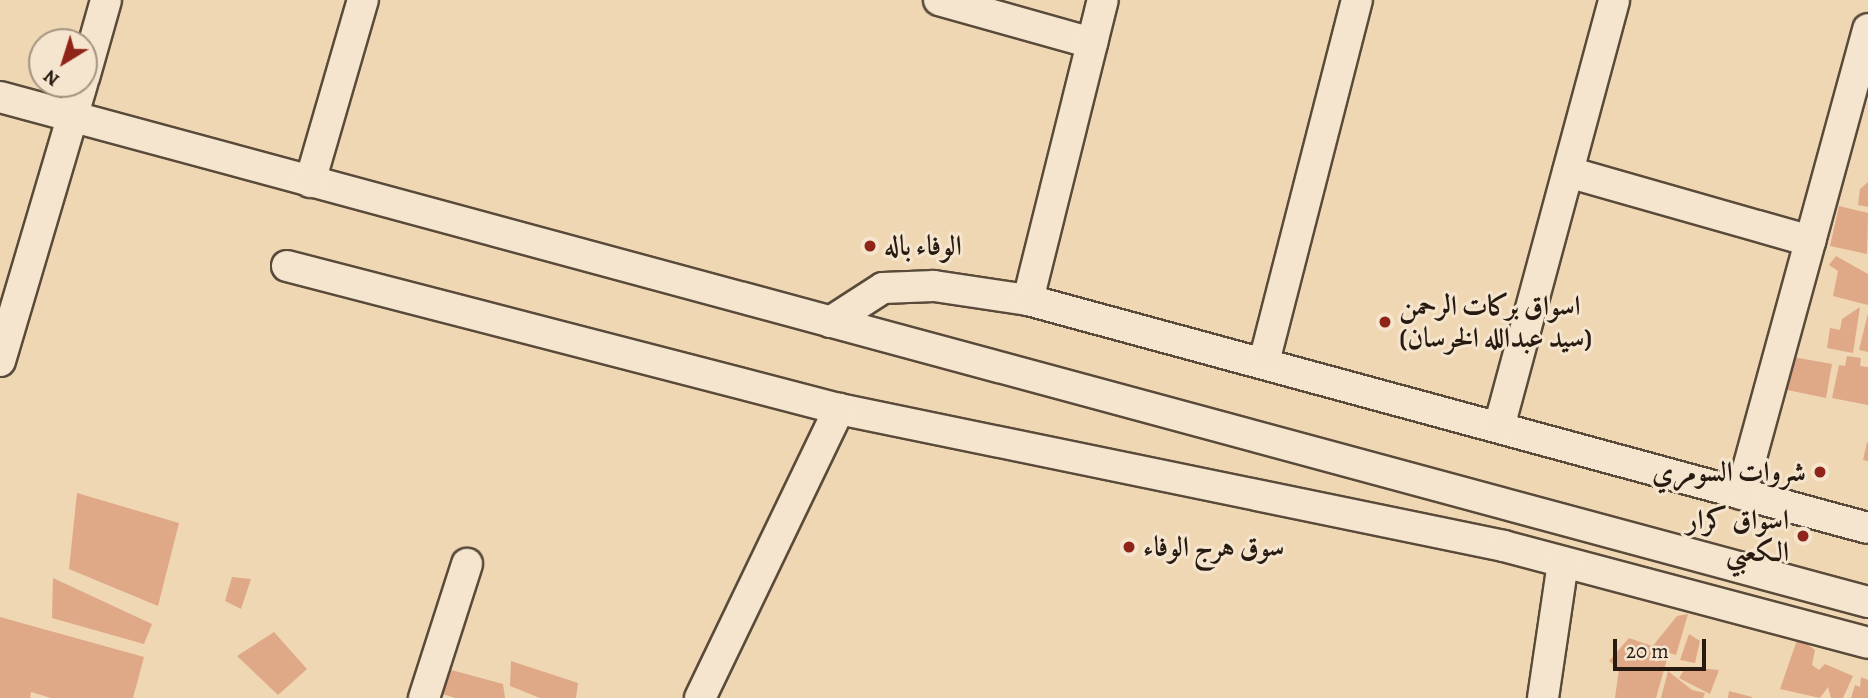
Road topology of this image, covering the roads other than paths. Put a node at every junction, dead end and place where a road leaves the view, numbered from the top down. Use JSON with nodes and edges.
{"nodes":[{"id":1,"x":106,"y":0,"type":"edge"},
{"id":2,"x":363,"y":0,"type":"edge"},
{"id":3,"x":939,"y":0,"type":"edge"},
{"id":4,"x":1103,"y":0,"type":"edge"},
{"id":5,"x":1357,"y":0,"type":"edge"},
{"id":6,"x":1614,"y":0,"type":"edge"},
{"id":7,"x":98,"y":28,"type":"edge"},
{"id":8,"x":1868,"y":29,"type":"edge"},
{"id":9,"x":1092,"y":43,"type":"junction"},
{"id":10,"x":0,"y":97,"type":"edge"},
{"id":11,"x":78,"y":98,"type":"edge"},
{"id":12,"x":73,"y":116,"type":"junction"},
{"id":13,"x":1568,"y":172,"type":"junction"},
{"id":14,"x":310,"y":182,"type":"junction"},
{"id":15,"x":1810,"y":241,"type":"junction"},
{"id":16,"x":287,"y":266,"type":"dead end"},
{"id":17,"x":1028,"y":300,"type":"junction"},
{"id":18,"x":830,"y":322,"type":"junction"},
{"id":19,"x":0,"y":361,"type":"edge"},
{"id":20,"x":1264,"y":362,"type":"junction"},
{"id":21,"x":839,"y":409,"type":"junction"},
{"id":22,"x":1499,"y":427,"type":"junction"},
{"id":23,"x":1741,"y":494,"type":"junction"},
{"id":24,"x":1514,"y":506,"type":"junction"},
{"id":25,"x":1868,"y":528,"type":"edge"},
{"id":26,"x":1504,"y":546,"type":"junction"},
{"id":27,"x":1563,"y":562,"type":"junction"},
{"id":28,"x":467,"y":564,"type":"dead end"},
{"id":29,"x":1868,"y":602,"type":"edge"},
{"id":30,"x":1868,"y":643,"type":"edge"},
{"id":31,"x":424,"y":698,"type":"edge"},
{"id":32,"x":700,"y":698,"type":"edge"},
{"id":33,"x":1543,"y":698,"type":"edge"}],
"edges":[{"from":1,"to":7,"type":"street"},
{"from":2,"to":14,"type":"street"},
{"from":3,"to":9,"type":"street"},
{"from":4,"to":9,"type":"street"},
{"from":5,"to":20,"type":"street"},
{"from":6,"to":13,"type":"street"},
{"from":8,"to":15,"type":"street"},
{"from":9,"to":17,"type":"street"},
{"from":10,"to":12,"type":"street"},
{"from":11,"to":12,"type":"street"},
{"from":12,"to":14,"type":"street"},
{"from":12,"to":19,"type":"street"},
{"from":13,"to":15,"type":"street"},
{"from":13,"to":22,"type":"street"},
{"from":14,"to":18,"type":"street"},
{"from":15,"to":23,"type":"street"},
{"from":16,"to":21,"type":"street"},
{"from":17,"to":18,"type":"street"},
{"from":17,"to":20,"type":"street"},
{"from":18,"to":24,"type":"street"},
{"from":20,"to":22,"type":"street"},
{"from":21,"to":26,"type":"street"},
{"from":21,"to":32,"type":"street"},
{"from":22,"to":23,"type":"street"},
{"from":23,"to":25,"type":"street"},
{"from":24,"to":26,"type":"street"},
{"from":24,"to":29,"type":"street"},
{"from":26,"to":27,"type":"street"},
{"from":27,"to":30,"type":"street"},
{"from":27,"to":33,"type":"street"},
{"from":28,"to":31,"type":"street"}]}
